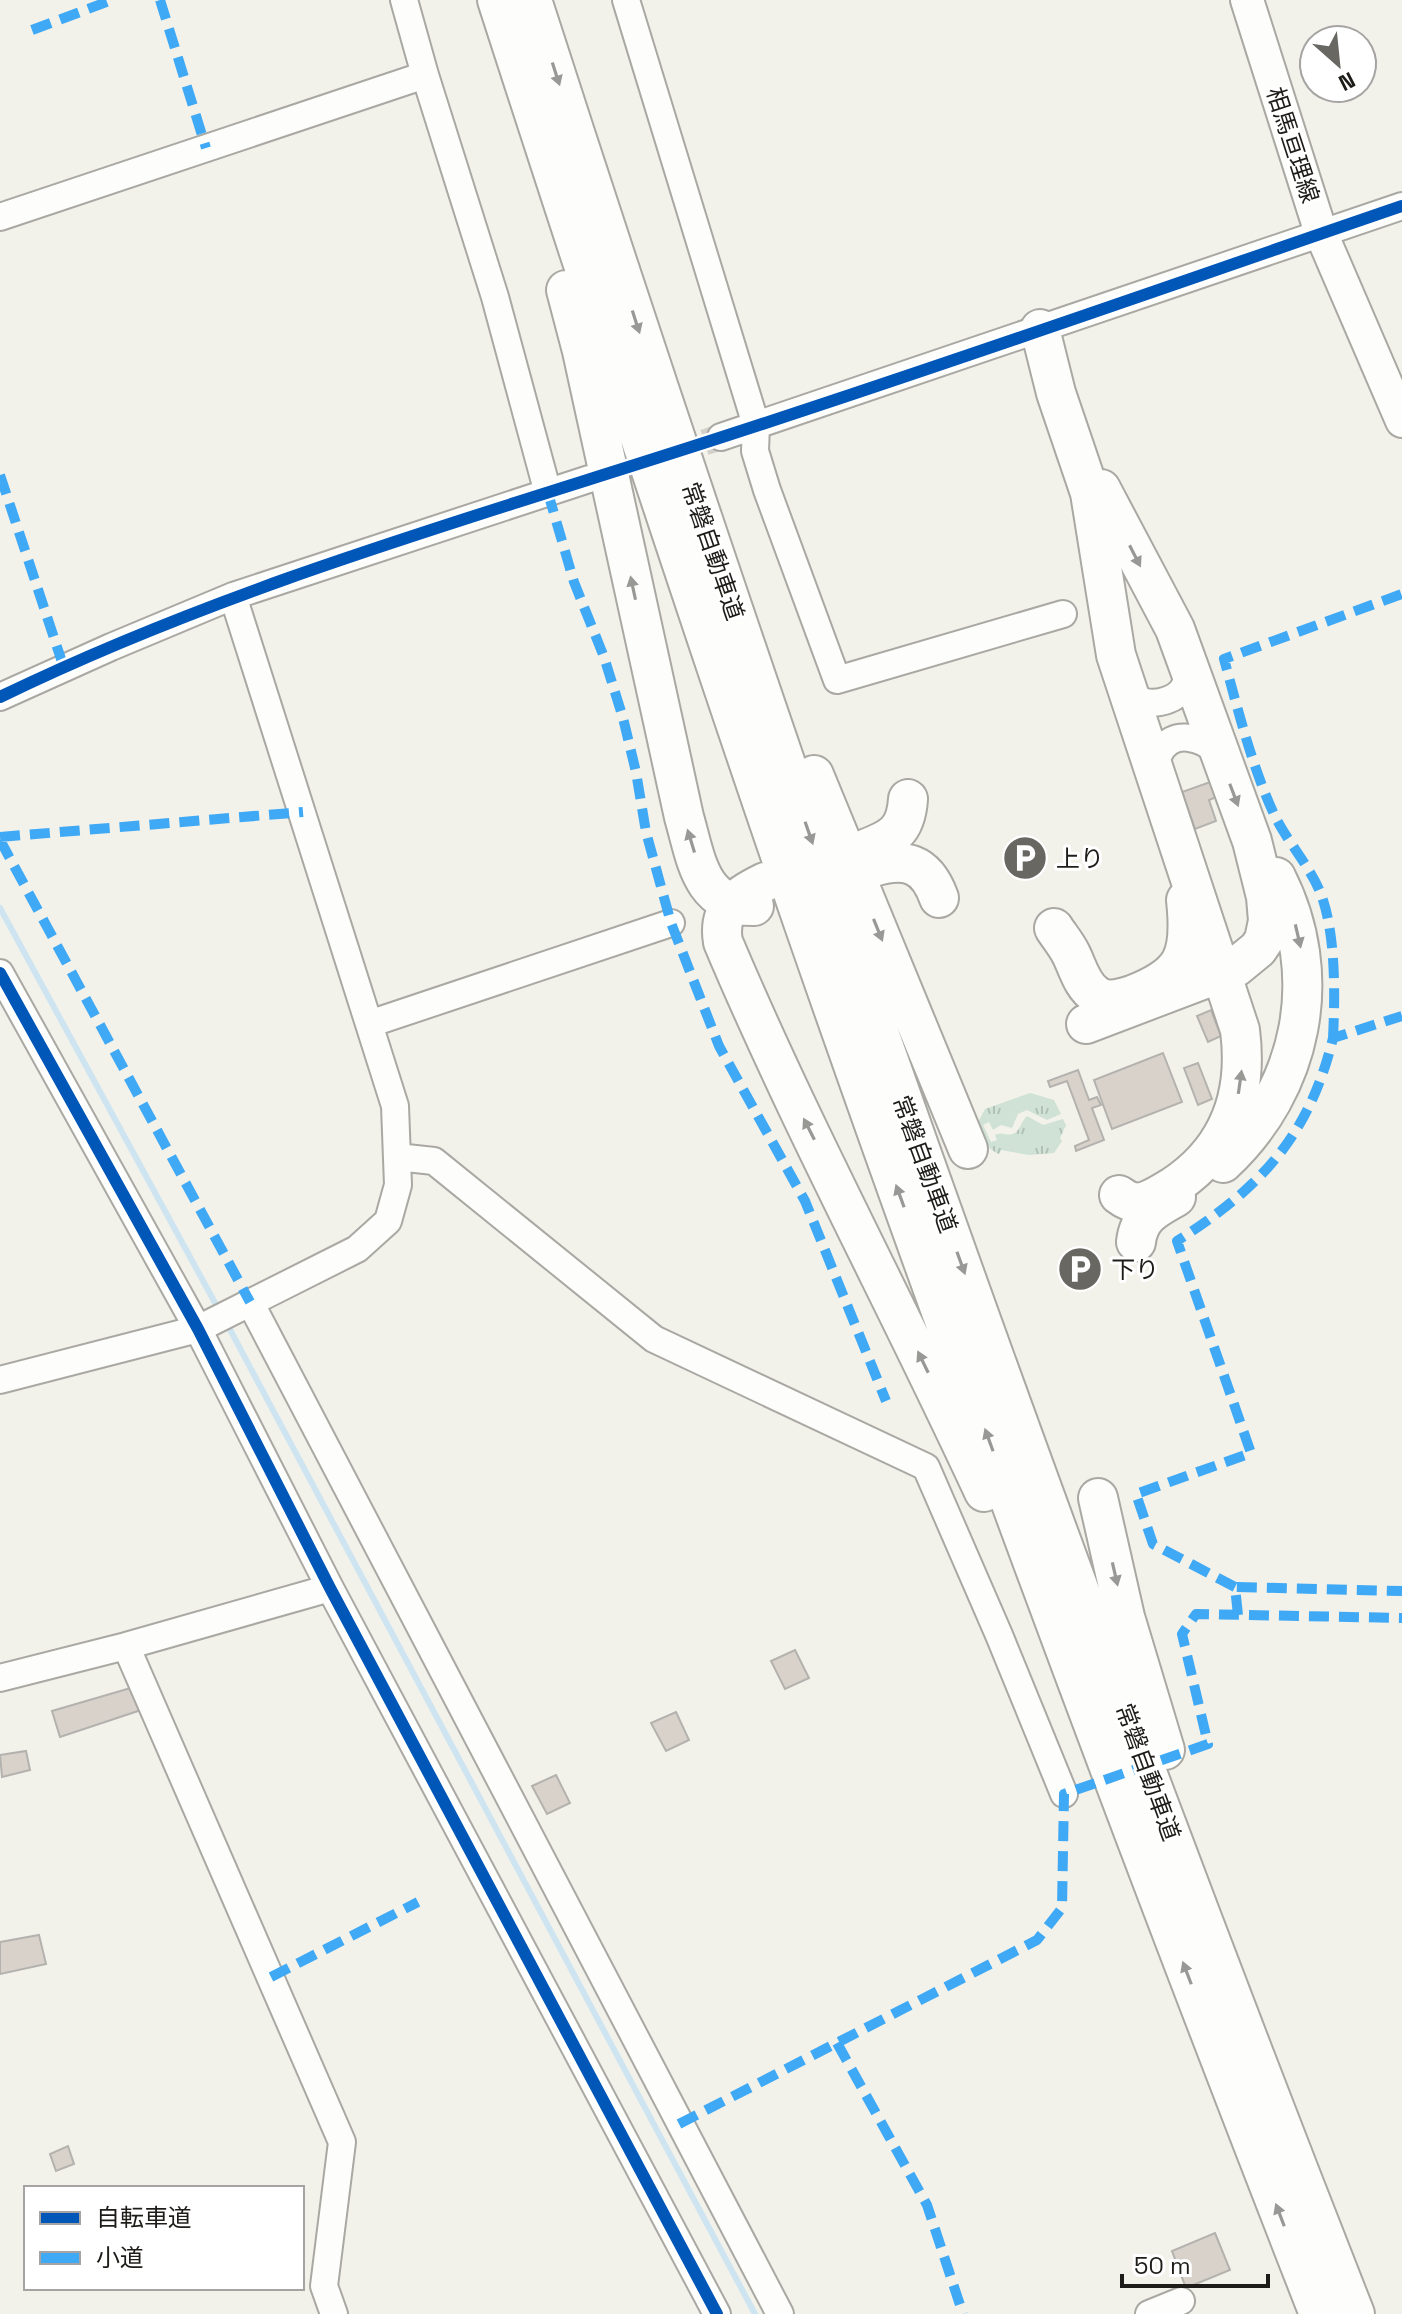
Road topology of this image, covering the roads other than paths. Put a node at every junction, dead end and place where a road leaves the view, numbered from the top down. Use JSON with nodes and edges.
{"nodes":[{"id":1,"x":404,"y":0,"type":"edge"},
{"id":2,"x":496,"y":0,"type":"edge"},
{"id":3,"x":532,"y":0,"type":"edge"},
{"id":4,"x":626,"y":0,"type":"edge"},
{"id":5,"x":1247,"y":0,"type":"edge"},
{"id":6,"x":425,"y":75,"type":"junction"},
{"id":7,"x":1402,"y":206,"type":"edge"},
{"id":8,"x":0,"y":217,"type":"edge"},
{"id":9,"x":1321,"y":233,"type":"junction"},
{"id":10,"x":1040,"y":329,"type":"junction"},
{"id":11,"x":1402,"y":421,"type":"edge"},
{"id":12,"x":756,"y":425,"type":"junction"},
{"id":13,"x":721,"y":437,"type":"tunnel mouth"},
{"id":14,"x":686,"y":470,"type":"junction"},
{"id":15,"x":589,"y":479,"type":"tunnel mouth"},
{"id":16,"x":548,"y":493,"type":"junction"},
{"id":17,"x":233,"y":596,"type":"junction"},
{"id":18,"x":1063,"y":614,"type":"dead end"},
{"id":19,"x":1189,"y":668,"type":"junction"},
{"id":20,"x":1127,"y":687,"type":"junction"},
{"id":21,"x":0,"y":697,"type":"edge"},
{"id":22,"x":1219,"y":753,"type":"junction"},
{"id":23,"x":1155,"y":773,"type":"junction"},
{"id":24,"x":908,"y":799,"type":"dead end"},
{"id":25,"x":1252,"y":841,"type":"junction"},
{"id":26,"x":1182,"y":858,"type":"junction"},
{"id":27,"x":769,"y":892,"type":"dead end"},
{"id":28,"x":939,"y":898,"type":"dead end"},
{"id":29,"x":732,"y":904,"type":"junction"},
{"id":30,"x":671,"y":923,"type":"dead end"},
{"id":31,"x":1054,"y":928,"type":"dead end"},
{"id":32,"x":0,"y":973,"type":"edge"},
{"id":33,"x":1222,"y":974,"type":"junction"},
{"id":34,"x":369,"y":1024,"type":"junction"},
{"id":35,"x":1086,"y":1024,"type":"dead end"},
{"id":36,"x":968,"y":1149,"type":"dead end"},
{"id":37,"x":397,"y":1157,"type":"junction"},
{"id":38,"x":1119,"y":1195,"type":"dead end"},
{"id":39,"x":1136,"y":1242,"type":"dead end"},
{"id":40,"x":250,"y":1302,"type":"junction"},
{"id":41,"x":198,"y":1329,"type":"junction"},
{"id":42,"x":0,"y":1380,"type":"edge"},
{"id":43,"x":1098,"y":1498,"type":"dead end"},
{"id":44,"x":330,"y":1588,"type":"junction"},
{"id":45,"x":126,"y":1646,"type":"junction"},
{"id":46,"x":0,"y":1678,"type":"edge"},
{"id":47,"x":1064,"y":1794,"type":"dead end"},
{"id":48,"x":1137,"y":1843,"type":"junction"},
{"id":49,"x":1312,"y":2204,"type":"junction"},
{"id":50,"x":1181,"y":2301,"type":"dead end"},
{"id":51,"x":334,"y":2314,"type":"edge"},
{"id":52,"x":717,"y":2314,"type":"edge"},
{"id":53,"x":780,"y":2314,"type":"edge"},
{"id":54,"x":1149,"y":2314,"type":"edge"},
{"id":55,"x":1319,"y":2314,"type":"edge"},
{"id":56,"x":1355,"y":2314,"type":"edge"}],
"edges":[{"from":1,"to":6,"type":"street"},
{"from":29,"to":2,"type":"highway","one_way":true},
{"from":48,"to":2,"type":"highway","name":"常磐自動車道","one_way":true},
{"from":3,"to":14,"type":"highway","name":"常磐自動車道","one_way":true},
{"from":4,"to":12,"type":"street"},
{"from":5,"to":9,"type":"main road","name":"相馬亘理線"},
{"from":6,"to":8,"type":"street"},
{"from":6,"to":16,"type":"street"},
{"from":7,"to":9,"type":"street"},
{"from":9,"to":10,"type":"street"},
{"from":9,"to":11,"type":"main road","name":"相馬亘理線"},
{"from":10,"to":12,"type":"street"},
{"from":10,"to":19,"type":"highway","one_way":true},
{"from":10,"to":20,"type":"highway"},
{"from":12,"to":13,"type":"street"},
{"from":12,"to":18,"type":"street"},
{"from":14,"to":36,"type":"highway","one_way":true},
{"from":14,"to":49,"type":"highway","name":"常磐自動車道","one_way":true},
{"from":15,"to":16,"type":"street"},
{"from":16,"to":17,"type":"street"},
{"from":17,"to":21,"type":"street"},
{"from":17,"to":34,"type":"street"},
{"from":19,"to":20,"type":"street"},
{"from":19,"to":22,"type":"highway"},
{"from":20,"to":23,"type":"highway"},
{"from":22,"to":23,"type":"street"},
{"from":22,"to":25,"type":"highway","one_way":true},
{"from":23,"to":26,"type":"highway"},
{"from":24,"to":28,"type":"highway"},
{"from":25,"to":33,"type":"highway"},
{"from":25,"to":39,"type":"highway","one_way":true},
{"from":26,"to":31,"type":"highway"},
{"from":26,"to":33,"type":"highway"},
{"from":27,"to":29,"type":"highway"},
{"from":48,"to":29,"type":"highway","one_way":true},
{"from":30,"to":34,"type":"street"},
{"from":32,"to":41,"type":"street"},
{"from":33,"to":35,"type":"highway"},
{"from":38,"to":33,"type":"highway","one_way":true},
{"from":34,"to":37,"type":"street"},
{"from":37,"to":40,"type":"street"},
{"from":37,"to":47,"type":"street"},
{"from":40,"to":41,"type":"street"},
{"from":40,"to":53,"type":"street"},
{"from":41,"to":42,"type":"street"},
{"from":41,"to":44,"type":"street"},
{"from":43,"to":49,"type":"highway","one_way":true},
{"from":44,"to":45,"type":"street"},
{"from":44,"to":52,"type":"street"},
{"from":45,"to":46,"type":"street"},
{"from":45,"to":51,"type":"street"},
{"from":55,"to":48,"type":"highway","name":"常磐自動車道","one_way":true},
{"from":49,"to":56,"type":"highway","name":"常磐自動車道"},
{"from":50,"to":54,"type":"street"}]}
